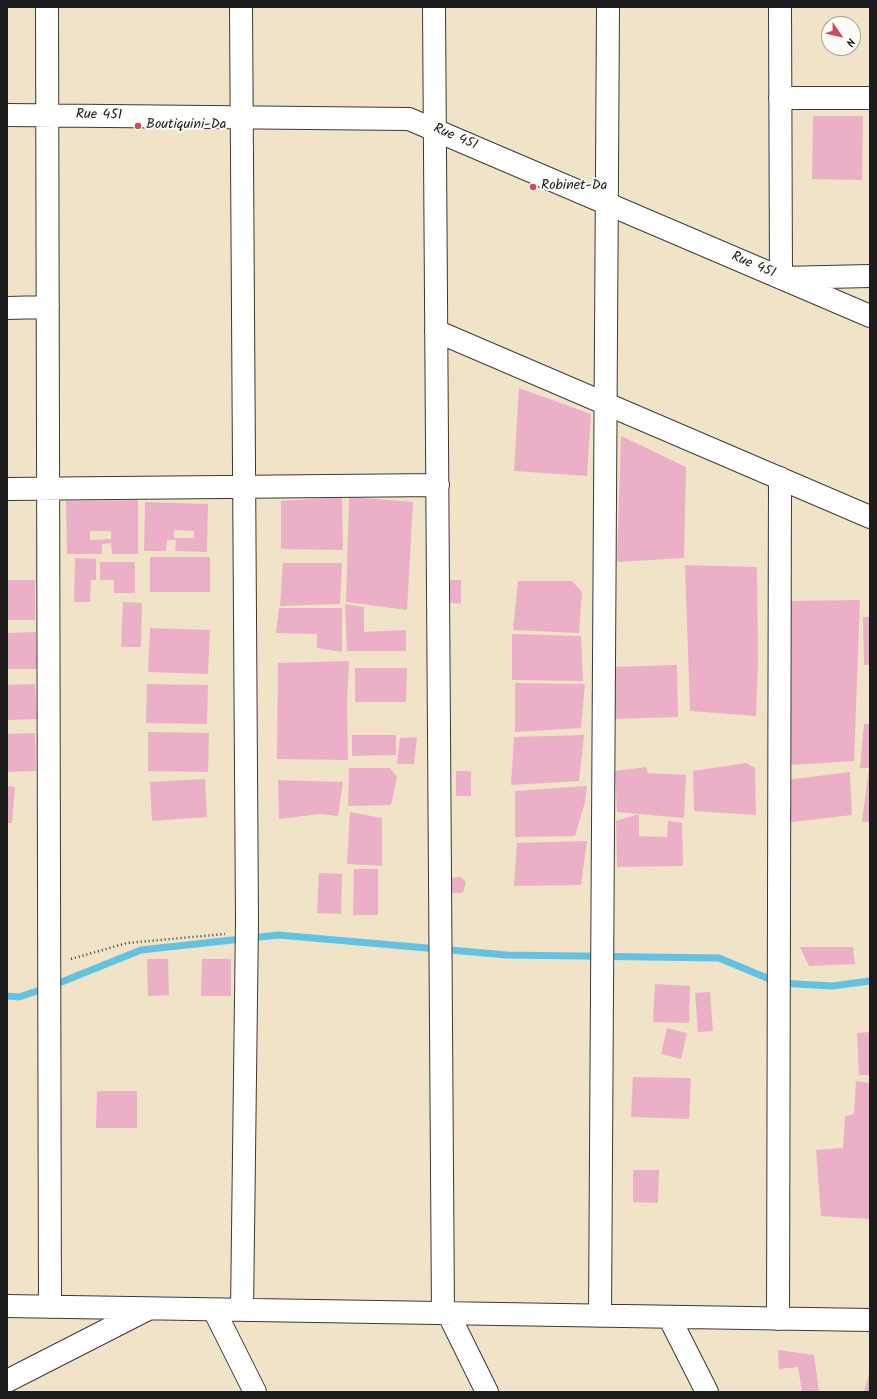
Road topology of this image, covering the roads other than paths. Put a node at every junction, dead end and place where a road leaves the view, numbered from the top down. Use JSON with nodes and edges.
{"nodes":[{"id":1,"x":47,"y":7,"type":"edge"},
{"id":2,"x":241,"y":7,"type":"edge"},
{"id":3,"x":434,"y":7,"type":"edge"},
{"id":4,"x":608,"y":7,"type":"edge"},
{"id":5,"x":780,"y":7,"type":"edge"},
{"id":6,"x":780,"y":98,"type":"junction"},
{"id":7,"x":870,"y":98,"type":"edge"},
{"id":8,"x":7,"y":115,"type":"edge"},
{"id":9,"x":48,"y":116,"type":"junction"},
{"id":10,"x":242,"y":117,"type":"junction"},
{"id":11,"x":436,"y":130,"type":"junction"},
{"id":12,"x":607,"y":204,"type":"junction"},
{"id":13,"x":870,"y":276,"type":"edge"},
{"id":14,"x":781,"y":278,"type":"junction"},
{"id":15,"x":48,"y":307,"type":"junction"},
{"id":16,"x":7,"y":308,"type":"edge"},
{"id":17,"x":870,"y":316,"type":"edge"},
{"id":18,"x":436,"y":331,"type":"junction"},
{"id":19,"x":605,"y":404,"type":"junction"},
{"id":20,"x":780,"y":478,"type":"junction"},
{"id":21,"x":438,"y":486,"type":"junction"},
{"id":22,"x":244,"y":487,"type":"junction"},
{"id":23,"x":7,"y":489,"type":"edge"},
{"id":24,"x":48,"y":489,"type":"junction"},
{"id":25,"x":870,"y":517,"type":"edge"},
{"id":26,"x":7,"y":1306,"type":"edge"},
{"id":27,"x":50,"y":1307,"type":"junction"},
{"id":28,"x":149,"y":1309,"type":"junction"},
{"id":29,"x":214,"y":1310,"type":"junction"},
{"id":30,"x":242,"y":1310,"type":"junction"},
{"id":31,"x":446,"y":1313,"type":"junction"},
{"id":32,"x":600,"y":1316,"type":"junction"},
{"id":33,"x":670,"y":1317,"type":"junction"},
{"id":34,"x":778,"y":1319,"type":"junction"},
{"id":35,"x":870,"y":1320,"type":"edge"},
{"id":36,"x":7,"y":1381,"type":"edge"},
{"id":37,"x":13,"y":1392,"type":"edge"},
{"id":38,"x":255,"y":1392,"type":"edge"},
{"id":39,"x":487,"y":1392,"type":"edge"},
{"id":40,"x":707,"y":1392,"type":"edge"}],
"edges":[{"from":1,"to":9,"type":"street"},
{"from":2,"to":10,"type":"street"},
{"from":3,"to":11,"type":"street"},
{"from":4,"to":12,"type":"street"},
{"from":5,"to":6,"type":"street"},
{"from":6,"to":7,"type":"street"},
{"from":6,"to":14,"type":"street"},
{"from":8,"to":9,"type":"street","name":"Rue 451"},
{"from":9,"to":10,"type":"street","name":"Rue 451"},
{"from":9,"to":15,"type":"street"},
{"from":10,"to":11,"type":"street","name":"Rue 451"},
{"from":10,"to":22,"type":"street"},
{"from":11,"to":12,"type":"street","name":"Rue 451"},
{"from":11,"to":18,"type":"street"},
{"from":12,"to":14,"type":"street","name":"Rue 451"},
{"from":12,"to":19,"type":"street"},
{"from":13,"to":14,"type":"street"},
{"from":14,"to":17,"type":"street","name":"Rue 451"},
{"from":15,"to":16,"type":"street"},
{"from":15,"to":24,"type":"street"},
{"from":18,"to":19,"type":"street"},
{"from":18,"to":21,"type":"street"},
{"from":19,"to":20,"type":"street"},
{"from":19,"to":32,"type":"street"},
{"from":20,"to":25,"type":"street"},
{"from":20,"to":34,"type":"street"},
{"from":21,"to":22,"type":"street"},
{"from":21,"to":31,"type":"street"},
{"from":22,"to":24,"type":"street"},
{"from":22,"to":30,"type":"street"},
{"from":23,"to":24,"type":"street"},
{"from":24,"to":27,"type":"street"},
{"from":26,"to":27,"type":"street"},
{"from":27,"to":28,"type":"street"},
{"from":28,"to":29,"type":"street"},
{"from":28,"to":36,"type":"street"},
{"from":29,"to":30,"type":"street"},
{"from":29,"to":38,"type":"street"},
{"from":30,"to":31,"type":"street"},
{"from":31,"to":32,"type":"street"},
{"from":31,"to":39,"type":"street"},
{"from":32,"to":33,"type":"street"},
{"from":33,"to":34,"type":"street"},
{"from":33,"to":40,"type":"street"},
{"from":34,"to":35,"type":"street"},
{"from":36,"to":37,"type":"street"}]}
